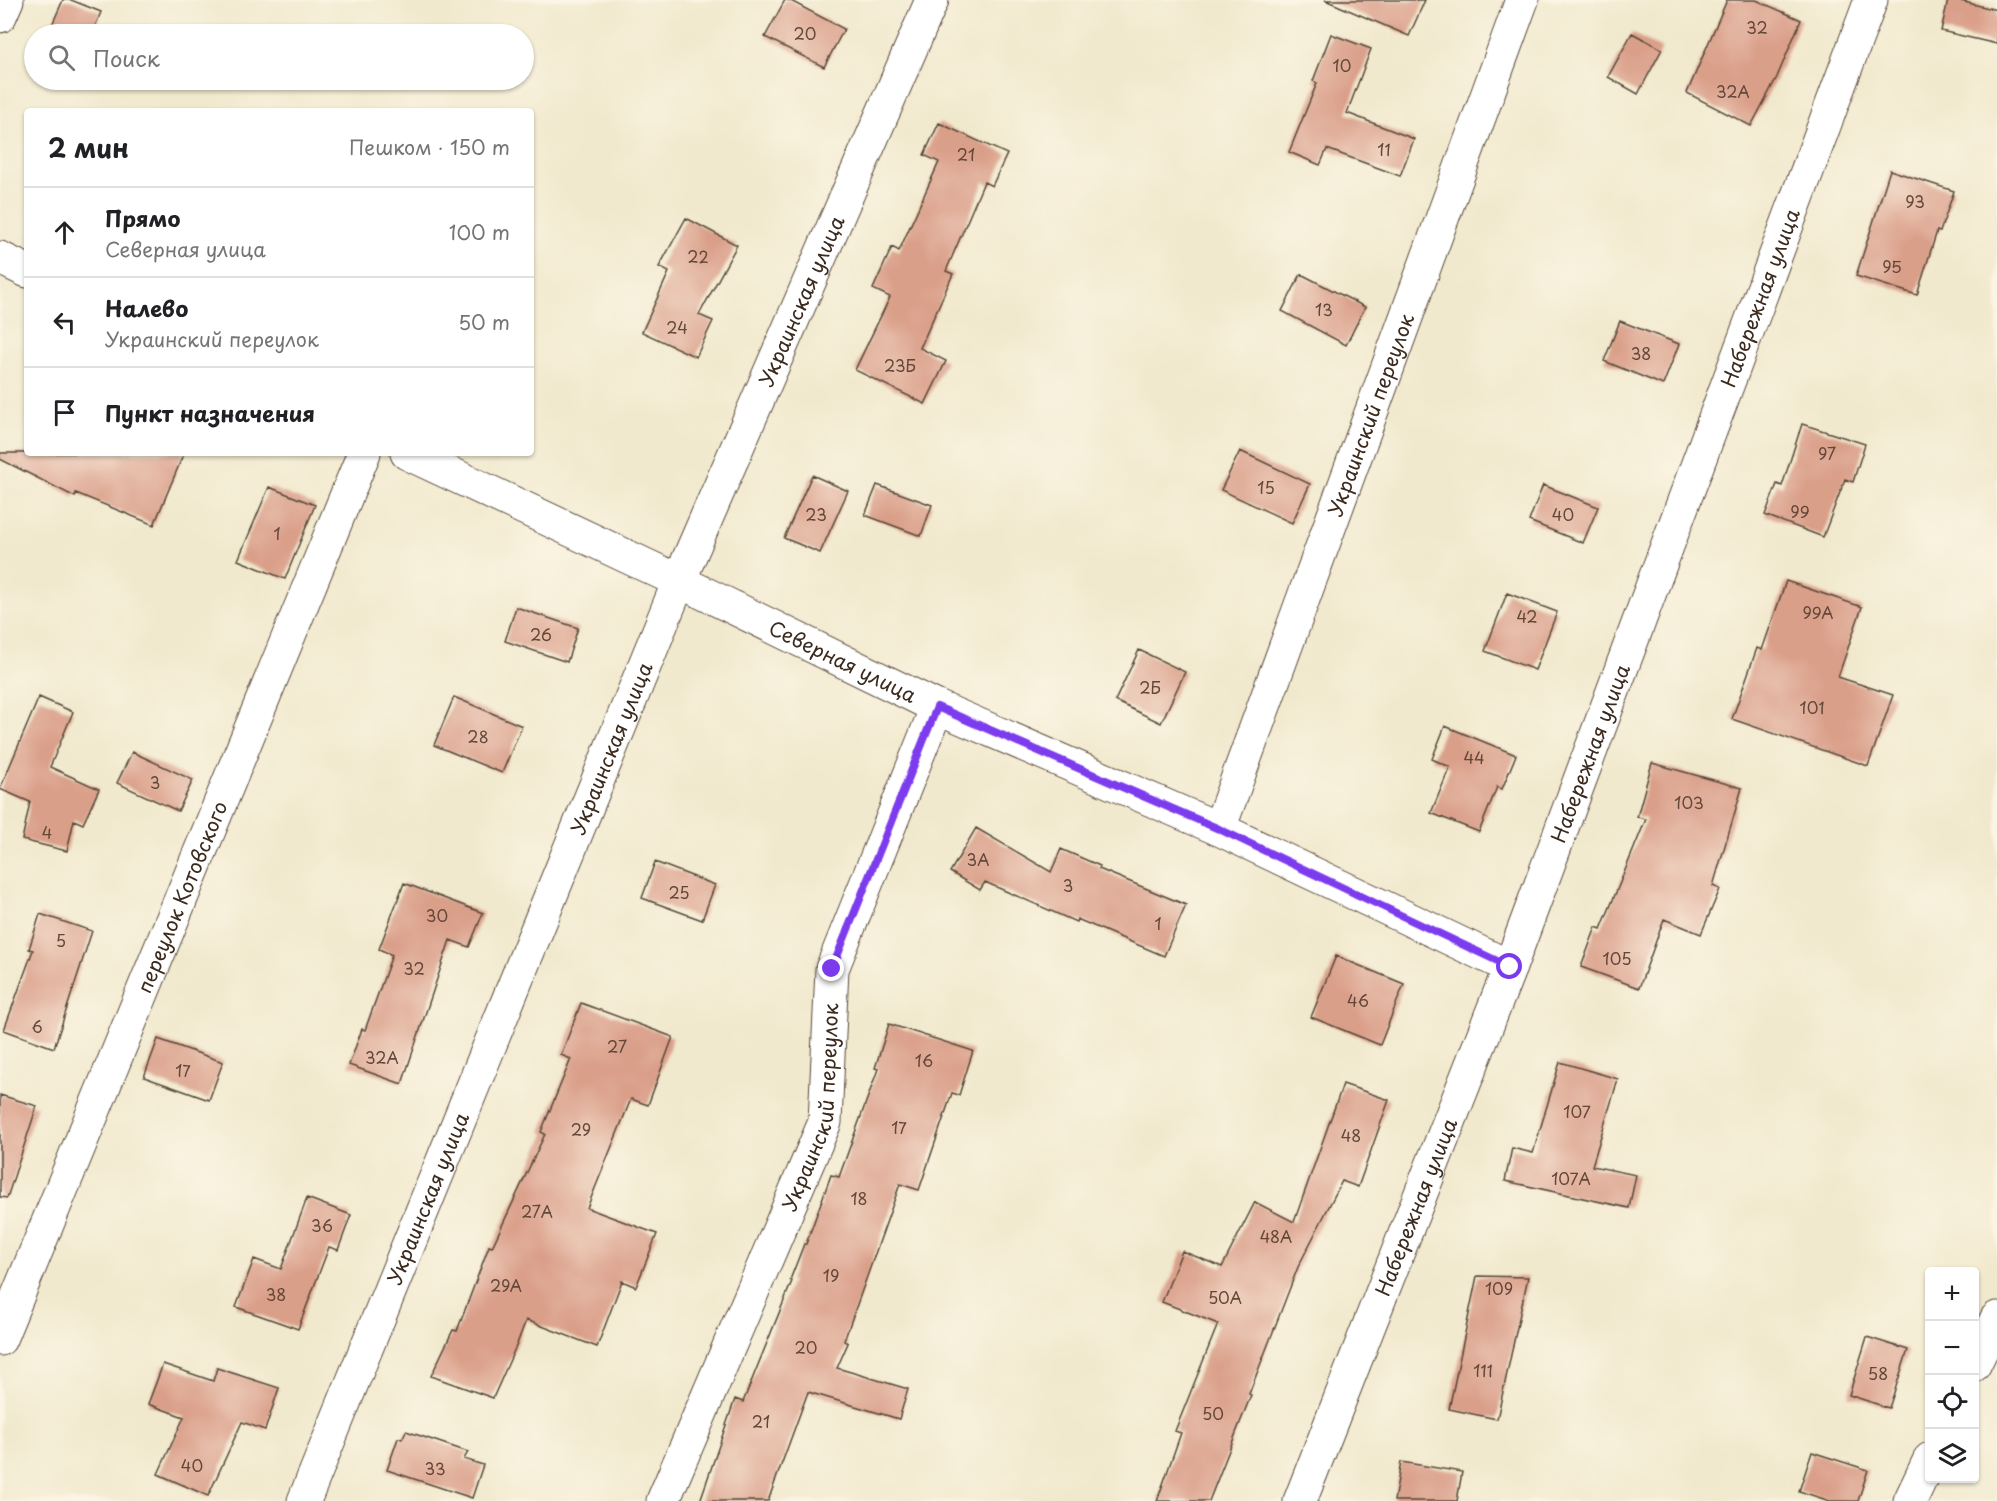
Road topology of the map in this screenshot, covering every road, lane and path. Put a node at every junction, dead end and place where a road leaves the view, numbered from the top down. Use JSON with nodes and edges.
{"nodes":[{"id":1,"x":7,"y":0,"type":"edge"},
{"id":2,"x":932,"y":0,"type":"edge"},
{"id":3,"x":1522,"y":0,"type":"edge"},
{"id":4,"x":1871,"y":0,"type":"edge"},
{"id":5,"x":0,"y":16,"type":"edge"},
{"id":6,"x":0,"y":258,"type":"edge"},
{"id":7,"x":24,"y":270,"type":"edge"},
{"id":8,"x":363,"y":456,"type":"edge"},
{"id":9,"x":413,"y":456,"type":"edge"},
{"id":10,"x":679,"y":581,"type":"junction"},
{"id":11,"x":937,"y":707,"type":"junction"},
{"id":12,"x":1219,"y":829,"type":"junction"},
{"id":13,"x":1510,"y":967,"type":"junction"},
{"id":14,"x":1997,"y":1318,"type":"edge"},
{"id":15,"x":0,"y":1339,"type":"edge"},
{"id":16,"x":1979,"y":1355,"type":"edge"},
{"id":17,"x":1925,"y":1469,"type":"edge"},
{"id":18,"x":304,"y":1501,"type":"edge"},
{"id":19,"x":663,"y":1501,"type":"edge"},
{"id":20,"x":1299,"y":1501,"type":"edge"},
{"id":21,"x":1910,"y":1501,"type":"edge"}],
"edges":[{"from":1,"to":5,"type":"street"},
{"from":2,"to":10,"type":"street","name":"Украинская улица"},
{"from":3,"to":12,"type":"street","name":"Украинский переулок"},
{"from":4,"to":13,"type":"street","name":"Набережная улица"},
{"from":6,"to":7,"type":"street"},
{"from":8,"to":15,"type":"street","name":"переулок Котовского"},
{"from":9,"to":10,"type":"street","name":"Северная улица"},
{"from":10,"to":11,"type":"street","name":"Северная улица"},
{"from":10,"to":18,"type":"street","name":"Украинская улица"},
{"from":11,"to":12,"type":"street","name":"Северная улица"},
{"from":11,"to":19,"type":"street","name":"Украинский переулок"},
{"from":12,"to":13,"type":"street","name":"Северная улица"},
{"from":13,"to":20,"type":"street","name":"Набережная улица"},
{"from":14,"to":16,"type":"street"},
{"from":17,"to":21,"type":"street"}]}
